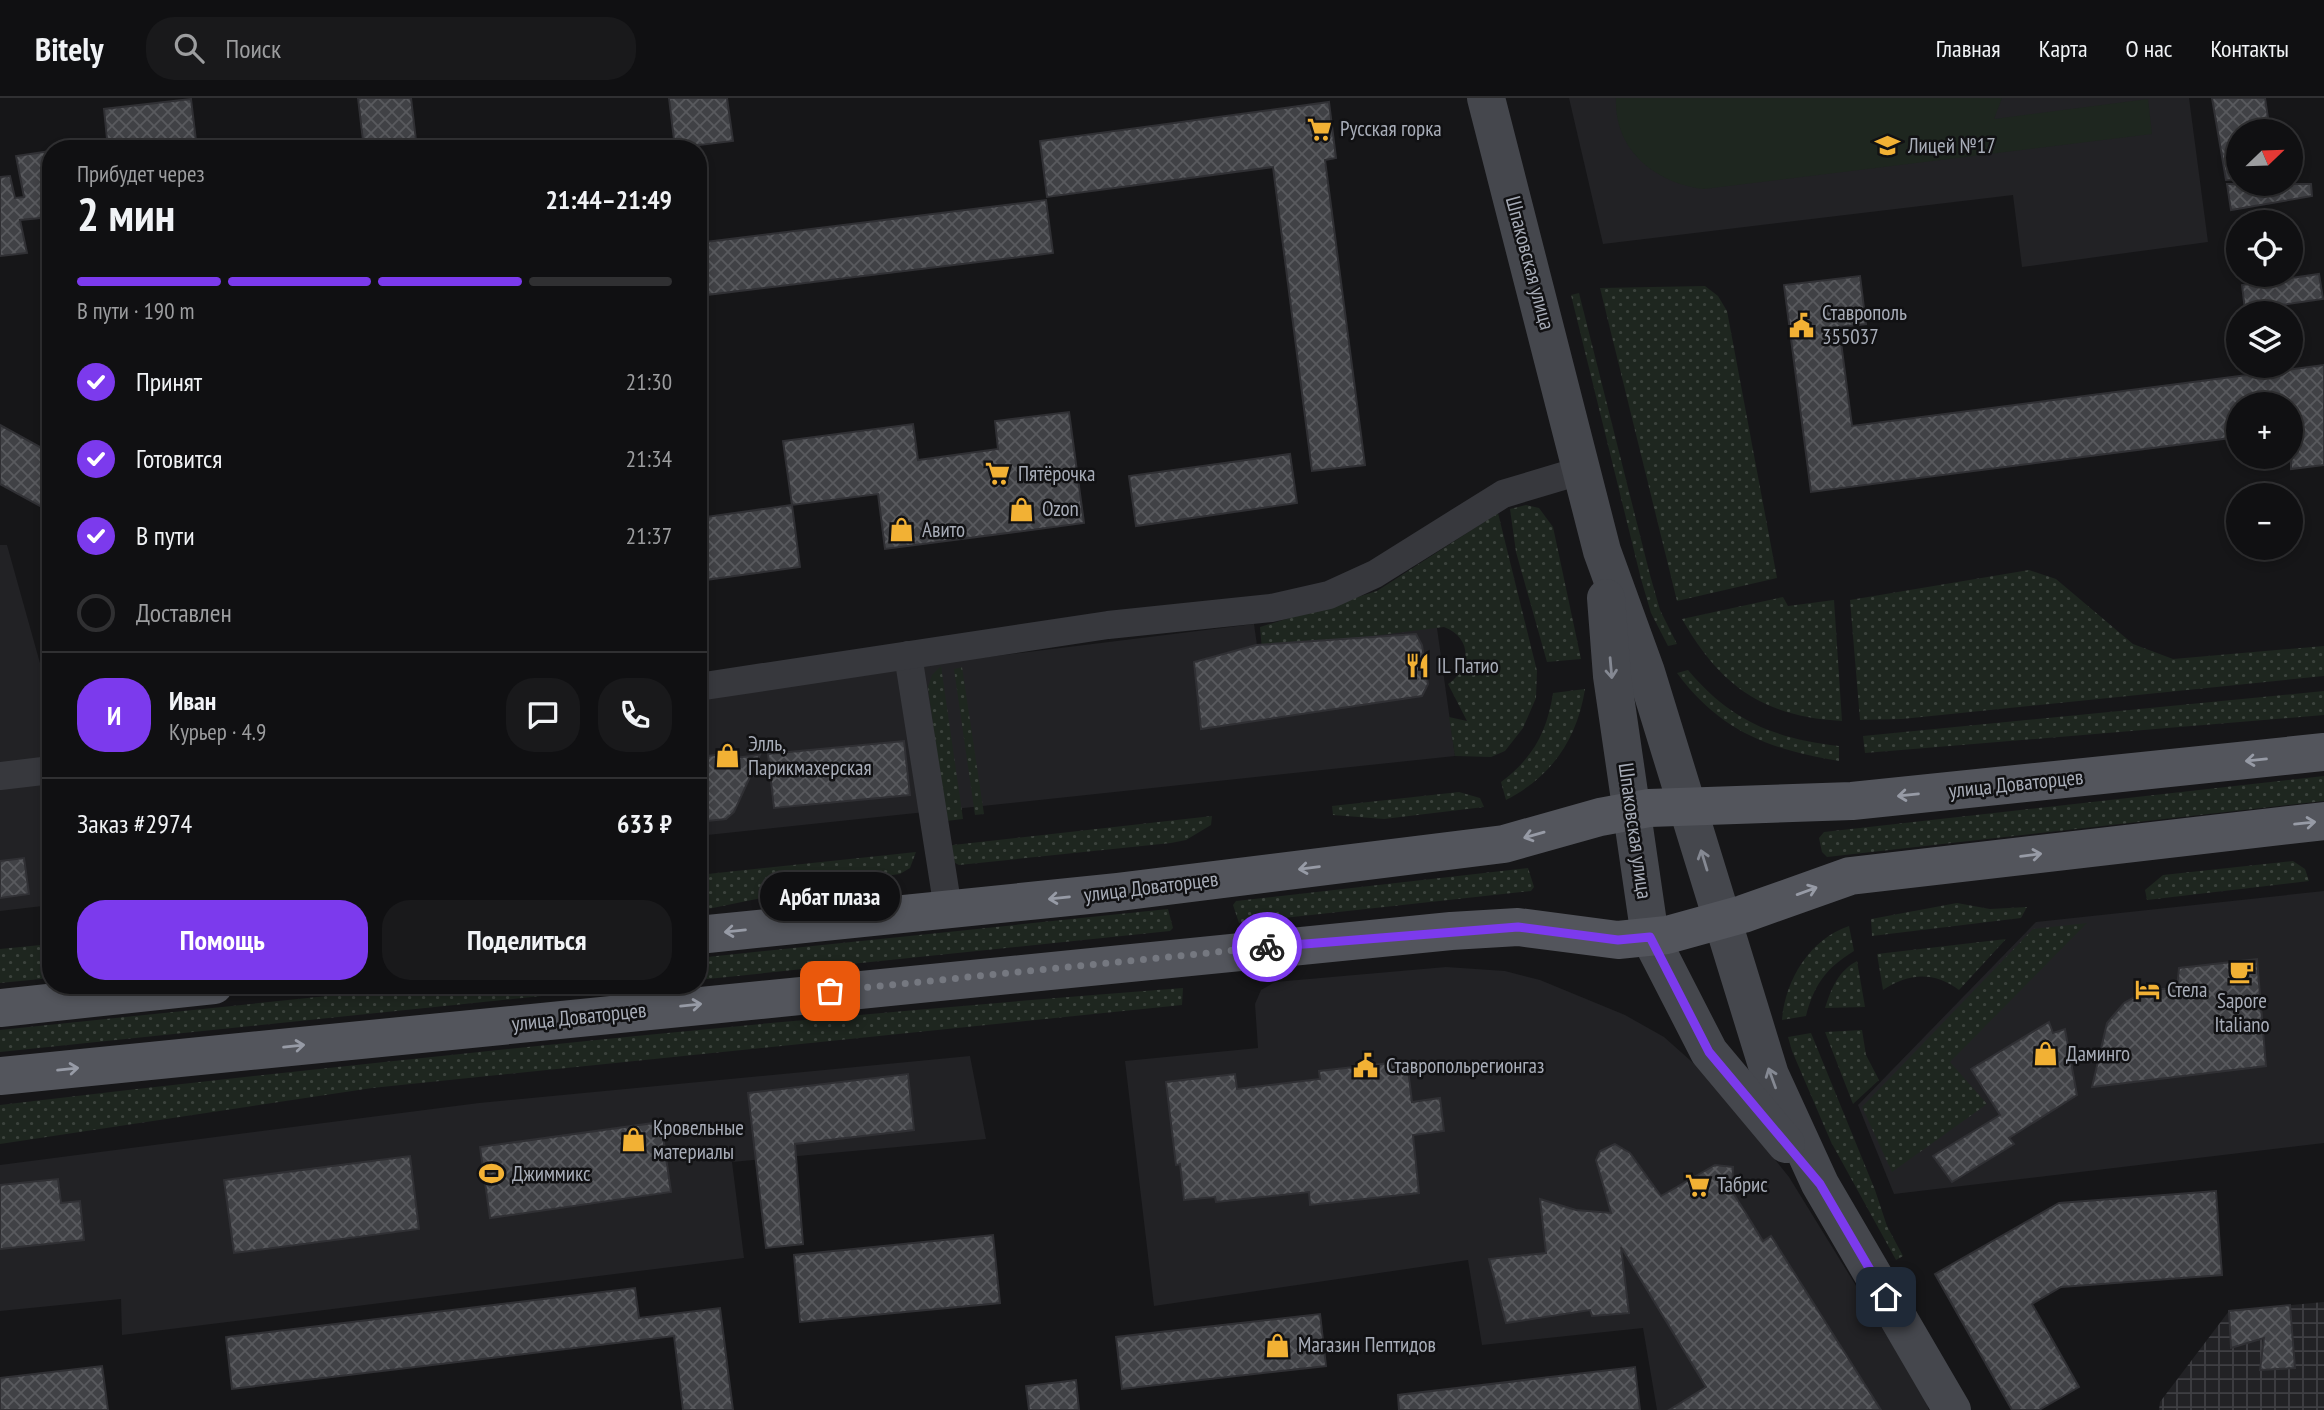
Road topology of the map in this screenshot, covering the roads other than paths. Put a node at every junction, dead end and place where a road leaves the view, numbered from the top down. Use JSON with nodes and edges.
{"nodes":[{"id":1,"x":1486,"y":98,"type":"edge"},
{"id":2,"x":1583,"y":470,"type":"junction"},
{"id":3,"x":1602,"y":551,"type":"junction"},
{"id":4,"x":908,"y":655,"type":"junction"},
{"id":5,"x":707,"y":686,"type":"edge"},
{"id":6,"x":2324,"y":752,"type":"edge"},
{"id":7,"x":42,"y":771,"type":"edge"},
{"id":8,"x":0,"y":776,"type":"edge"},
{"id":9,"x":2324,"y":821,"type":"edge"},
{"id":10,"x":948,"y":909,"type":"junction"},
{"id":11,"x":707,"y":934,"type":"edge"},
{"id":12,"x":1634,"y":938,"type":"junction"},
{"id":13,"x":126,"y":994,"type":"edge"},
{"id":14,"x":0,"y":1007,"type":"edge"},
{"id":15,"x":0,"y":1076,"type":"edge"},
{"id":16,"x":1820,"y":1184,"type":"junction"},
{"id":17,"x":1952,"y":1410,"type":"edge"}],
"edges":[{"from":1,"to":2,"type":"main road","name":"Шпаковская улица"},
{"from":2,"to":3,"type":"main road","name":"Шпаковская улица"},
{"from":2,"to":4,"type":"street"},
{"from":3,"to":12,"type":"main road","name":"Шпаковская улица","one_way":true},
{"from":16,"to":3,"type":"main road","name":"Шпаковская улица","one_way":true},
{"from":4,"to":5,"type":"street"},
{"from":4,"to":10,"type":"street"},
{"from":6,"to":10,"type":"main road","name":"улица Доваторцев","one_way":true},
{"from":7,"to":8,"type":"street"},
{"from":12,"to":9,"type":"main road","one_way":true},
{"from":10,"to":11,"type":"main road","name":"улица Доваторцев","one_way":true},
{"from":15,"to":12,"type":"main road","name":"улица Доваторцев","one_way":true},
{"from":12,"to":16,"type":"main road","name":"Шпаковская улица"},
{"from":13,"to":14,"type":"main road"},
{"from":16,"to":17,"type":"main road","name":"Шпаковская улица"}]}
